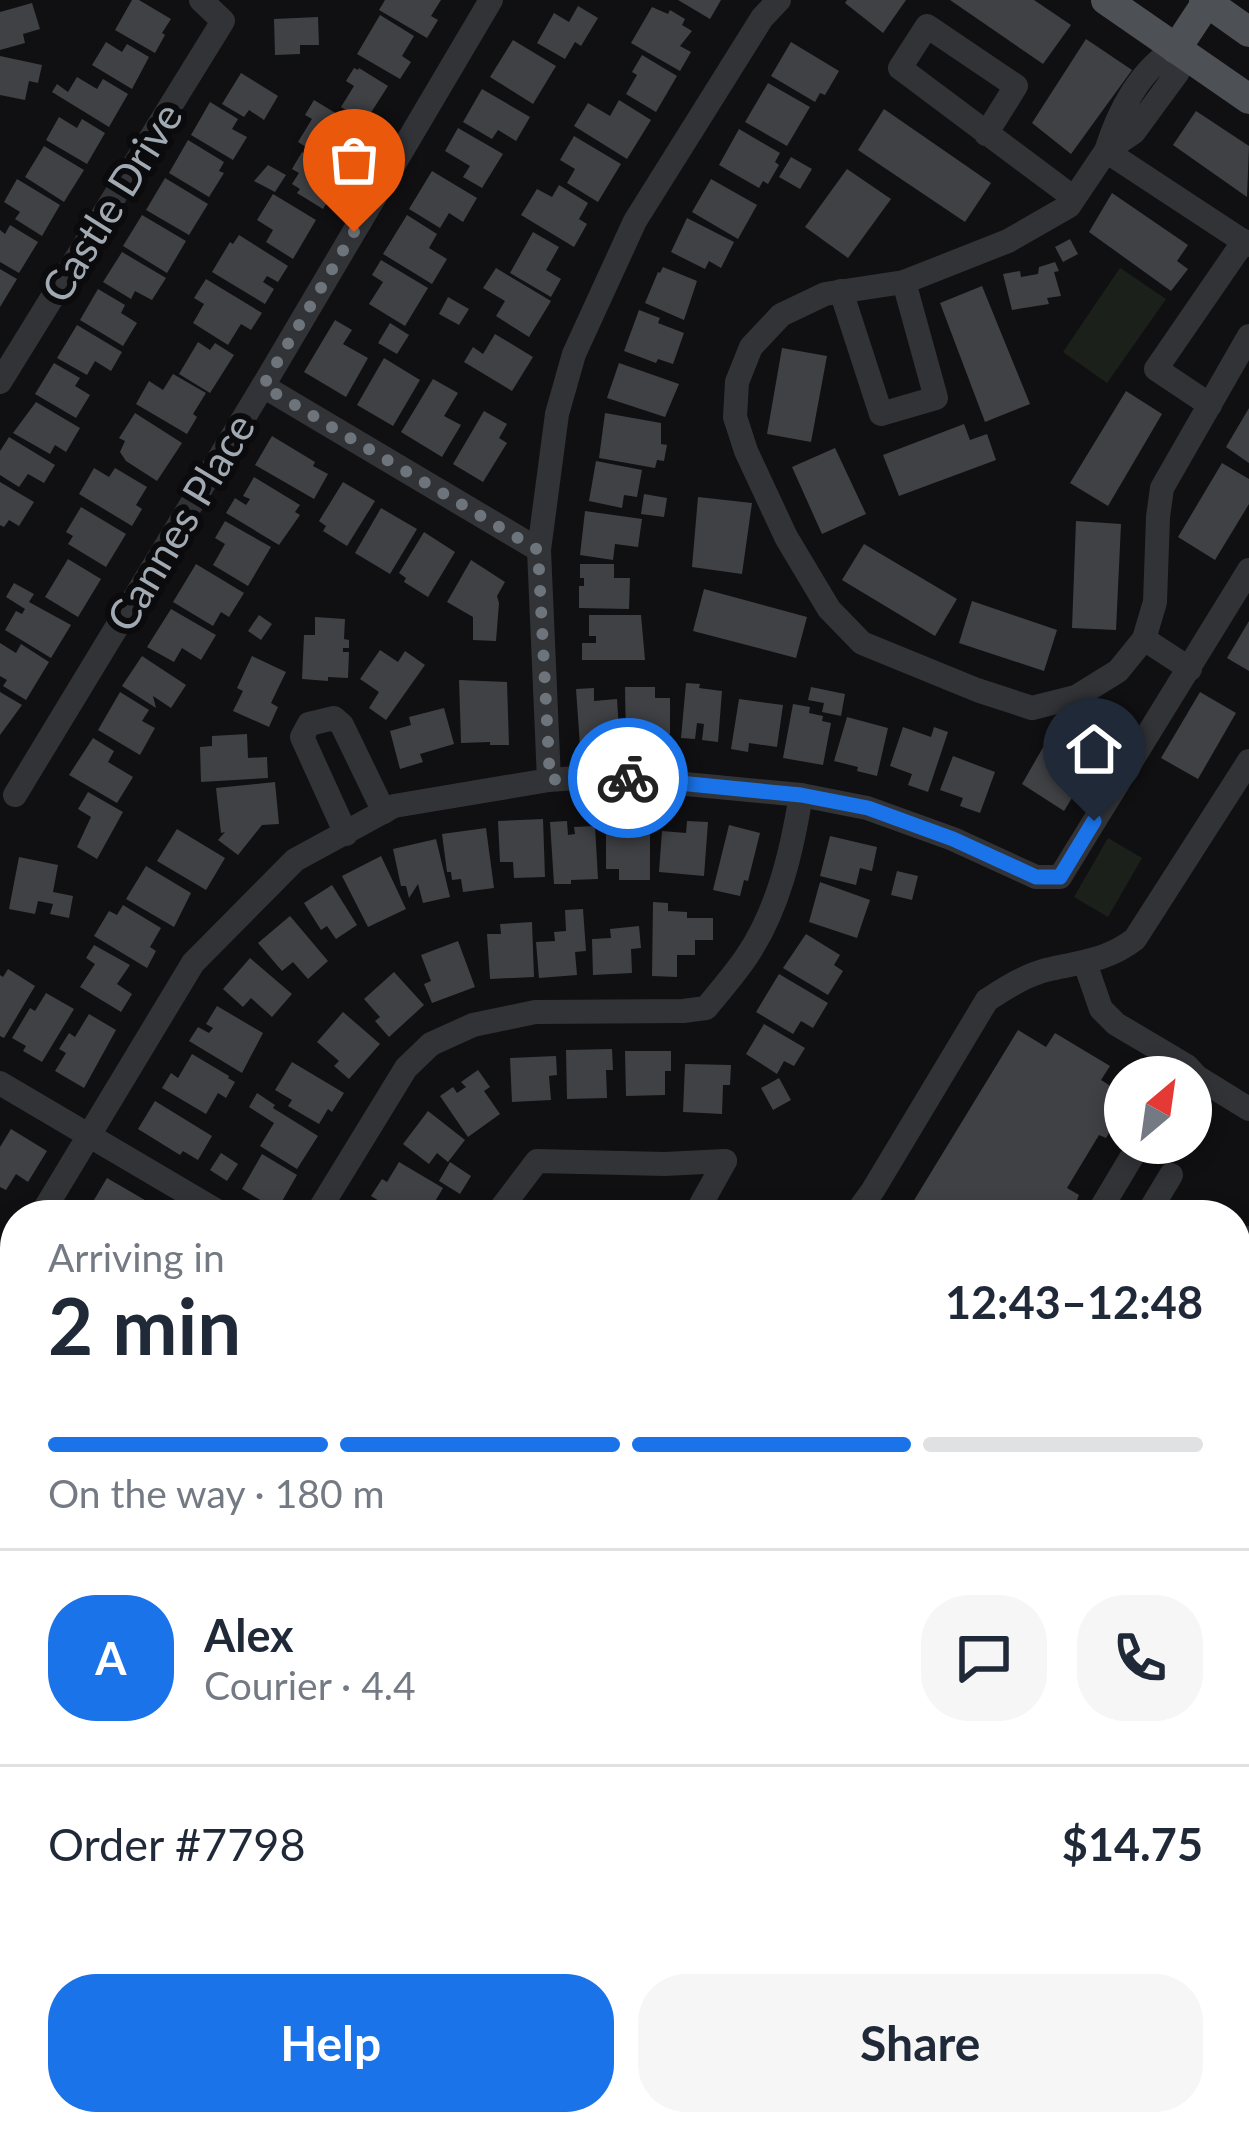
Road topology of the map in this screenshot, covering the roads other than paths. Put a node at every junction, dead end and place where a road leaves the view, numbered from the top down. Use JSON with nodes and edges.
{"nodes":[{"id":1,"x":201,"y":0,"type":"edge"},
{"id":2,"x":491,"y":0,"type":"edge"},
{"id":3,"x":1106,"y":0,"type":"edge"},
{"id":4,"x":1205,"y":1,"type":"edge"},
{"id":5,"x":770,"y":6,"type":"edge"},
{"id":6,"x":1249,"y":32,"type":"edge"},
{"id":7,"x":1176,"y":49,"type":"junction"},
{"id":8,"x":1249,"y":99,"type":"edge"},
{"id":9,"x":986,"y":134,"type":"junction"},
{"id":10,"x":1106,"y":151,"type":"junction"},
{"id":11,"x":1074,"y":198,"type":"junction"},
{"id":12,"x":1246,"y":243,"type":"edge"},
{"id":13,"x":904,"y":282,"type":"junction"},
{"id":14,"x":842,"y":291,"type":"junction"},
{"id":15,"x":1249,"y":336,"type":"edge"},
{"id":16,"x":0,"y":382,"type":"edge"},
{"id":17,"x":263,"y":386,"type":"junction"},
{"id":18,"x":1210,"y":405,"type":"junction"},
{"id":19,"x":538,"y":550,"type":"junction"},
{"id":20,"x":1249,"y":571,"type":"edge"},
{"id":21,"x":1144,"y":638,"type":"junction"},
{"id":22,"x":1190,"y":669,"type":"junction"},
{"id":23,"x":1249,"y":761,"type":"edge"},
{"id":24,"x":550,"y":780,"type":"junction"},
{"id":25,"x":14,"y":795,"type":"dead end"},
{"id":26,"x":801,"y":795,"type":"junction"},
{"id":27,"x":384,"y":812,"type":"junction"},
{"id":28,"x":346,"y":834,"type":"junction"},
{"id":29,"x":1085,"y":963,"type":"junction"},
{"id":30,"x":1162,"y":1056,"type":"edge"},
{"id":31,"x":0,"y":1083,"type":"edge"},
{"id":32,"x":1212,"y":1088,"type":"edge"},
{"id":33,"x":1249,"y":1109,"type":"edge"},
{"id":34,"x":88,"y":1136,"type":"junction"},
{"id":35,"x":1127,"y":1164,"type":"edge"},
{"id":36,"x":1171,"y":1175,"type":"dead end"},
{"id":37,"x":50,"y":1200,"type":"edge"},
{"id":38,"x":198,"y":1200,"type":"edge"},
{"id":39,"x":325,"y":1200,"type":"edge"},
{"id":40,"x":507,"y":1200,"type":"edge"},
{"id":41,"x":703,"y":1200,"type":"edge"},
{"id":42,"x":866,"y":1200,"type":"edge"},
{"id":43,"x":1106,"y":1200,"type":"edge"},
{"id":44,"x":1156,"y":1200,"type":"edge"}],
"edges":[{"from":1,"to":16,"type":"street","name":"Castle Drive"},
{"from":2,"to":17,"type":"street","name":"Cannes Place"},
{"from":3,"to":7,"type":"main road"},
{"from":4,"to":6,"type":"main road"},
{"from":4,"to":7,"type":"main road"},
{"from":5,"to":19,"type":"street"},
{"from":7,"to":8,"type":"main road"},
{"from":7,"to":10,"type":"street"},
{"from":9,"to":9,"type":"street"},
{"from":9,"to":11,"type":"street"},
{"from":10,"to":11,"type":"street"},
{"from":10,"to":12,"type":"street"},
{"from":11,"to":13,"type":"street"},
{"from":12,"to":18,"type":"street"},
{"from":13,"to":14,"type":"street"},
{"from":13,"to":14,"type":"street"},
{"from":14,"to":21,"type":"street"},
{"from":15,"to":18,"type":"street"},
{"from":17,"to":19,"type":"street"},
{"from":17,"to":25,"type":"street","name":"Cannes Place"},
{"from":18,"to":21,"type":"street"},
{"from":19,"to":24,"type":"street"},
{"from":20,"to":22,"type":"street"},
{"from":21,"to":22,"type":"street"},
{"from":22,"to":26,"type":"street"},
{"from":23,"to":29,"type":"street"},
{"from":24,"to":26,"type":"street"},
{"from":24,"to":27,"type":"street"},
{"from":26,"to":39,"type":"street"},
{"from":27,"to":28,"type":"street"},
{"from":27,"to":28,"type":"street"},
{"from":28,"to":34,"type":"street"},
{"from":29,"to":30,"type":"street"},
{"from":29,"to":42,"type":"street"},
{"from":31,"to":34,"type":"street"},
{"from":32,"to":33,"type":"street"},
{"from":34,"to":37,"type":"street"},
{"from":34,"to":38,"type":"street"},
{"from":35,"to":43,"type":"street"},
{"from":36,"to":44,"type":"street"},
{"from":40,"to":41,"type":"street"}]}
